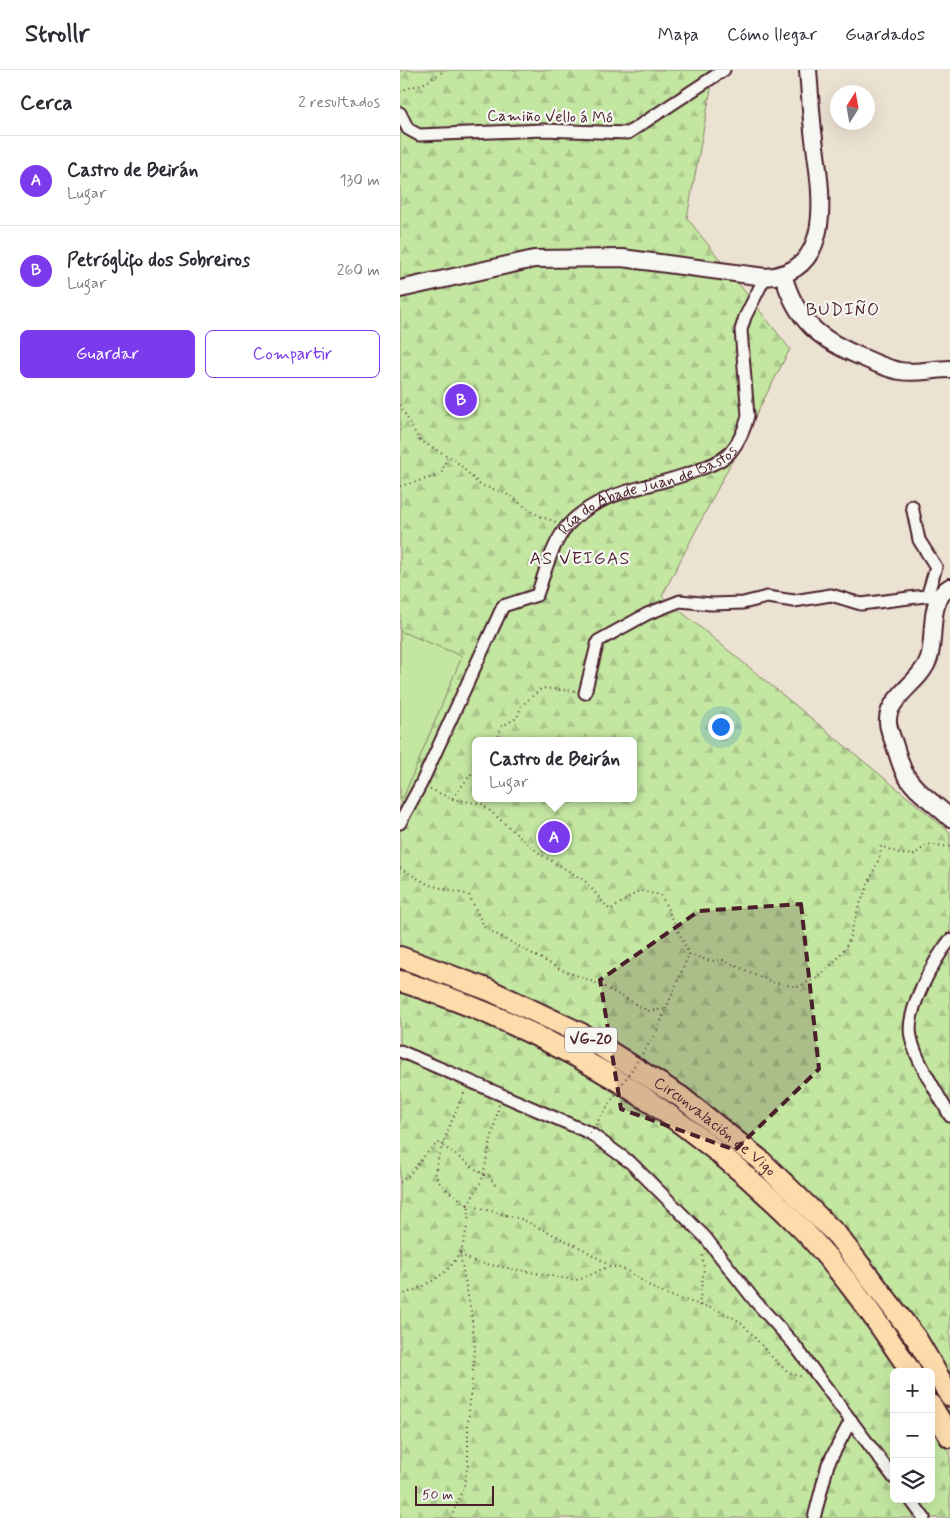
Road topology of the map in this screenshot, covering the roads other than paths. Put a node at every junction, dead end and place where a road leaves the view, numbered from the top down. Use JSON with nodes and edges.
{"nodes":[{"id":1,"x":724,"y":70,"type":"edge"},
{"id":2,"x":808,"y":70,"type":"edge"},
{"id":3,"x":400,"y":113,"type":"edge"},
{"id":4,"x":783,"y":274,"type":"junction"},
{"id":5,"x":765,"y":277,"type":"junction"},
{"id":6,"x":400,"y":289,"type":"edge"},
{"id":7,"x":950,"y":369,"type":"edge"},
{"id":8,"x":912,"y":506,"type":"dead end"},
{"id":9,"x":941,"y":592,"type":"edge"},
{"id":10,"x":585,"y":693,"type":"road end"},
{"id":11,"x":950,"y":818,"type":"edge"},
{"id":12,"x":400,"y":823,"type":"edge"},
{"id":13,"x":950,"y":940,"type":"edge"},
{"id":14,"x":400,"y":958,"type":"edge"},
{"id":15,"x":400,"y":981,"type":"edge"},
{"id":16,"x":400,"y":1052,"type":"edge"},
{"id":17,"x":950,"y":1116,"type":"edge"},
{"id":18,"x":908,"y":1368,"type":"edge"},
{"id":19,"x":950,"y":1396,"type":"edge"},
{"id":20,"x":935,"y":1412,"type":"edge"},
{"id":21,"x":851,"y":1420,"type":"junction"},
{"id":22,"x":950,"y":1437,"type":"edge"},
{"id":23,"x":890,"y":1473,"type":"edge"},
{"id":24,"x":913,"y":1503,"type":"edge"},
{"id":25,"x":814,"y":1518,"type":"edge"},
{"id":26,"x":924,"y":1518,"type":"edge"}],
"edges":[{"from":1,"to":3,"type":"street","name":"Camiño Vello á Mó"},
{"from":2,"to":4,"type":"street"},
{"from":4,"to":5,"type":"street"},
{"from":4,"to":7,"type":"street"},
{"from":5,"to":6,"type":"street"},
{"from":5,"to":12,"type":"street","name":"Rúa do Abade Juan de Bastos"},
{"from":8,"to":9,"type":"street"},
{"from":9,"to":10,"type":"street"},
{"from":9,"to":11,"type":"street"},
{"from":13,"to":17,"type":"street"},
{"from":14,"to":19,"type":"highway","name":"Circunvalación de Vigo","number":"VG-20"},
{"from":15,"to":18,"type":"highway","name":"Circunvalación de Vigo","number":"VG-20"},
{"from":16,"to":21,"type":"street"},
{"from":20,"to":22,"type":"highway"},
{"from":21,"to":23,"type":"street"},
{"from":21,"to":25,"type":"street"},
{"from":24,"to":26,"type":"street"}]}
